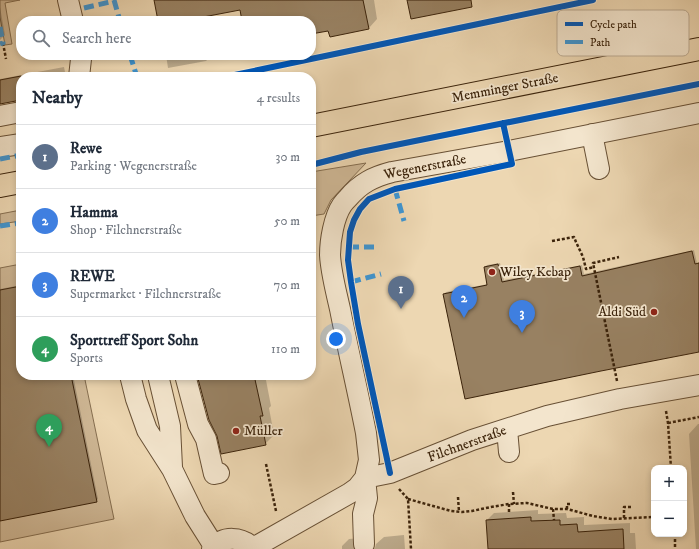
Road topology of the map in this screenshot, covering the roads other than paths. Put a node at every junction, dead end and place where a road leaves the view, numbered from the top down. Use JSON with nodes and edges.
{"nodes":[{"id":1,"x":68,"y":0,"type":"edge"},
{"id":2,"x":72,"y":16,"type":"edge"},
{"id":3,"x":699,"y":49,"type":"edge"},
{"id":4,"x":689,"y":51,"type":"edge"},
{"id":5,"x":664,"y":56,"type":"edge"},
{"id":6,"x":80,"y":64,"type":"edge"},
{"id":7,"x":90,"y":72,"type":"edge"},
{"id":8,"x":16,"y":113,"type":"edge"},
{"id":9,"x":699,"y":113,"type":"edge"},
{"id":10,"x":0,"y":116,"type":"edge"},
{"id":11,"x":316,"y":125,"type":"edge"},
{"id":12,"x":592,"y":134,"type":"junction"},
{"id":13,"x":16,"y":145,"type":"edge"},
{"id":14,"x":0,"y":147,"type":"edge"},
{"id":15,"x":599,"y":169,"type":"dead end"},
{"id":16,"x":16,"y":183,"type":"edge"},
{"id":17,"x":0,"y":186,"type":"edge"},
{"id":18,"x":131,"y":380,"type":"edge"},
{"id":19,"x":159,"y":380,"type":"edge"},
{"id":20,"x":186,"y":380,"type":"edge"},
{"id":21,"x":699,"y":385,"type":"edge"},
{"id":22,"x":507,"y":429,"type":"junction"},
{"id":23,"x":509,"y":452,"type":"dead end"},
{"id":24,"x":172,"y":469,"type":"junction"},
{"id":25,"x":219,"y":473,"type":"dead end"},
{"id":26,"x":366,"y":488,"type":"junction"},
{"id":27,"x":370,"y":544,"type":"dead end"},
{"id":28,"x":213,"y":548,"type":"edge"},
{"id":29,"x":253,"y":548,"type":"edge"}],
"edges":[{"from":1,"to":2,"type":"street"},
{"from":3,"to":4,"type":"main road","name":"Memminger Straße"},
{"from":5,"to":11,"type":"main road","name":"Memminger Straße"},
{"from":6,"to":7,"type":"street"},
{"from":8,"to":10,"type":"street"},
{"from":9,"to":12,"type":"street","name":"Wegenerstraße"},
{"from":12,"to":15,"type":"street"},
{"from":12,"to":26,"type":"street","name":"Wegenerstraße"},
{"from":13,"to":14,"type":"street"},
{"from":16,"to":17,"type":"main road"},
{"from":18,"to":24,"type":"street"},
{"from":19,"to":24,"type":"street"},
{"from":20,"to":25,"type":"street"},
{"from":21,"to":22,"type":"street","name":"Filchnerstraße"},
{"from":22,"to":23,"type":"street"},
{"from":22,"to":26,"type":"street","name":"Filchnerstraße"},
{"from":24,"to":28,"type":"street"},
{"from":26,"to":27,"type":"street"},
{"from":26,"to":29,"type":"street"},
{"from":28,"to":29,"type":"street"}]}
